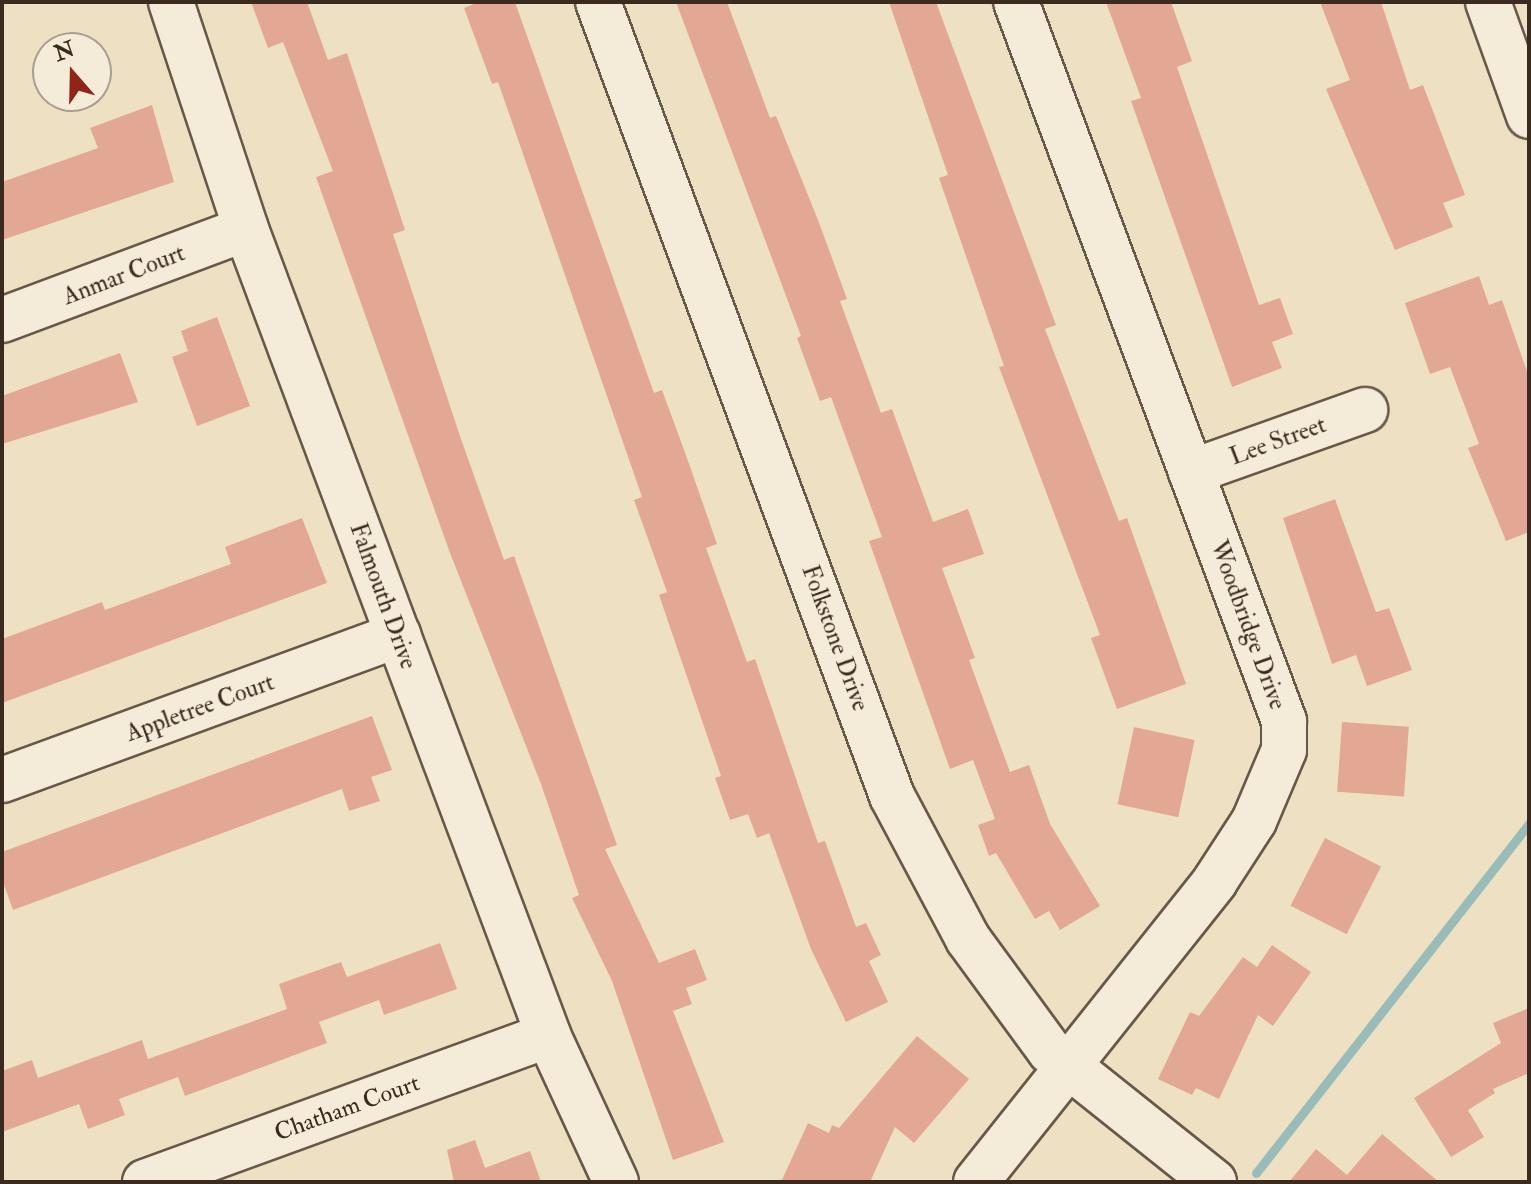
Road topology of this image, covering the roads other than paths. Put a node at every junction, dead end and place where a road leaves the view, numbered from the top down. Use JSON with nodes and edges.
{"nodes":[{"id":1,"x":171,"y":2,"type":"edge"},
{"id":2,"x":598,"y":2,"type":"edge"},
{"id":3,"x":1016,"y":2,"type":"edge"},
{"id":4,"x":1488,"y":2,"type":"edge"},
{"id":5,"x":1529,"y":116,"type":"edge"},
{"id":6,"x":246,"y":229,"type":"junction"},
{"id":7,"x":2,"y":320,"type":"edge"},
{"id":8,"x":1365,"y":410,"type":"dead end"},
{"id":9,"x":1191,"y":472,"type":"junction"},
{"id":10,"x":398,"y":635,"type":"junction"},
{"id":11,"x":2,"y":780,"type":"edge"},
{"id":12,"x":548,"y":1035,"type":"junction"},
{"id":13,"x":1065,"y":1067,"type":"junction"},
{"id":14,"x":145,"y":1182,"type":"edge"},
{"id":15,"x":616,"y":1182,"type":"edge"},
{"id":16,"x":976,"y":1182,"type":"edge"},
{"id":17,"x":1214,"y":1182,"type":"edge"}],
"edges":[{"from":1,"to":6,"type":"street","name":"Falmouth Drive"},
{"from":2,"to":13,"type":"street","name":"Folkstone Drive"},
{"from":3,"to":9,"type":"street","name":"Woodbridge Drive"},
{"from":4,"to":5,"type":"street"},
{"from":6,"to":7,"type":"street","name":"Anmar Court"},
{"from":6,"to":10,"type":"street","name":"Falmouth Drive"},
{"from":8,"to":9,"type":"street","name":"Lee Street"},
{"from":9,"to":13,"type":"street","name":"Woodbridge Drive"},
{"from":10,"to":11,"type":"street","name":"Appletree Court"},
{"from":10,"to":12,"type":"street","name":"Falmouth Drive"},
{"from":12,"to":14,"type":"street","name":"Chatham Court"},
{"from":12,"to":15,"type":"street","name":"Falmouth Drive"},
{"from":13,"to":16,"type":"street","name":"Woodbridge Drive"},
{"from":13,"to":17,"type":"street","name":"Folkstone Drive"}]}
